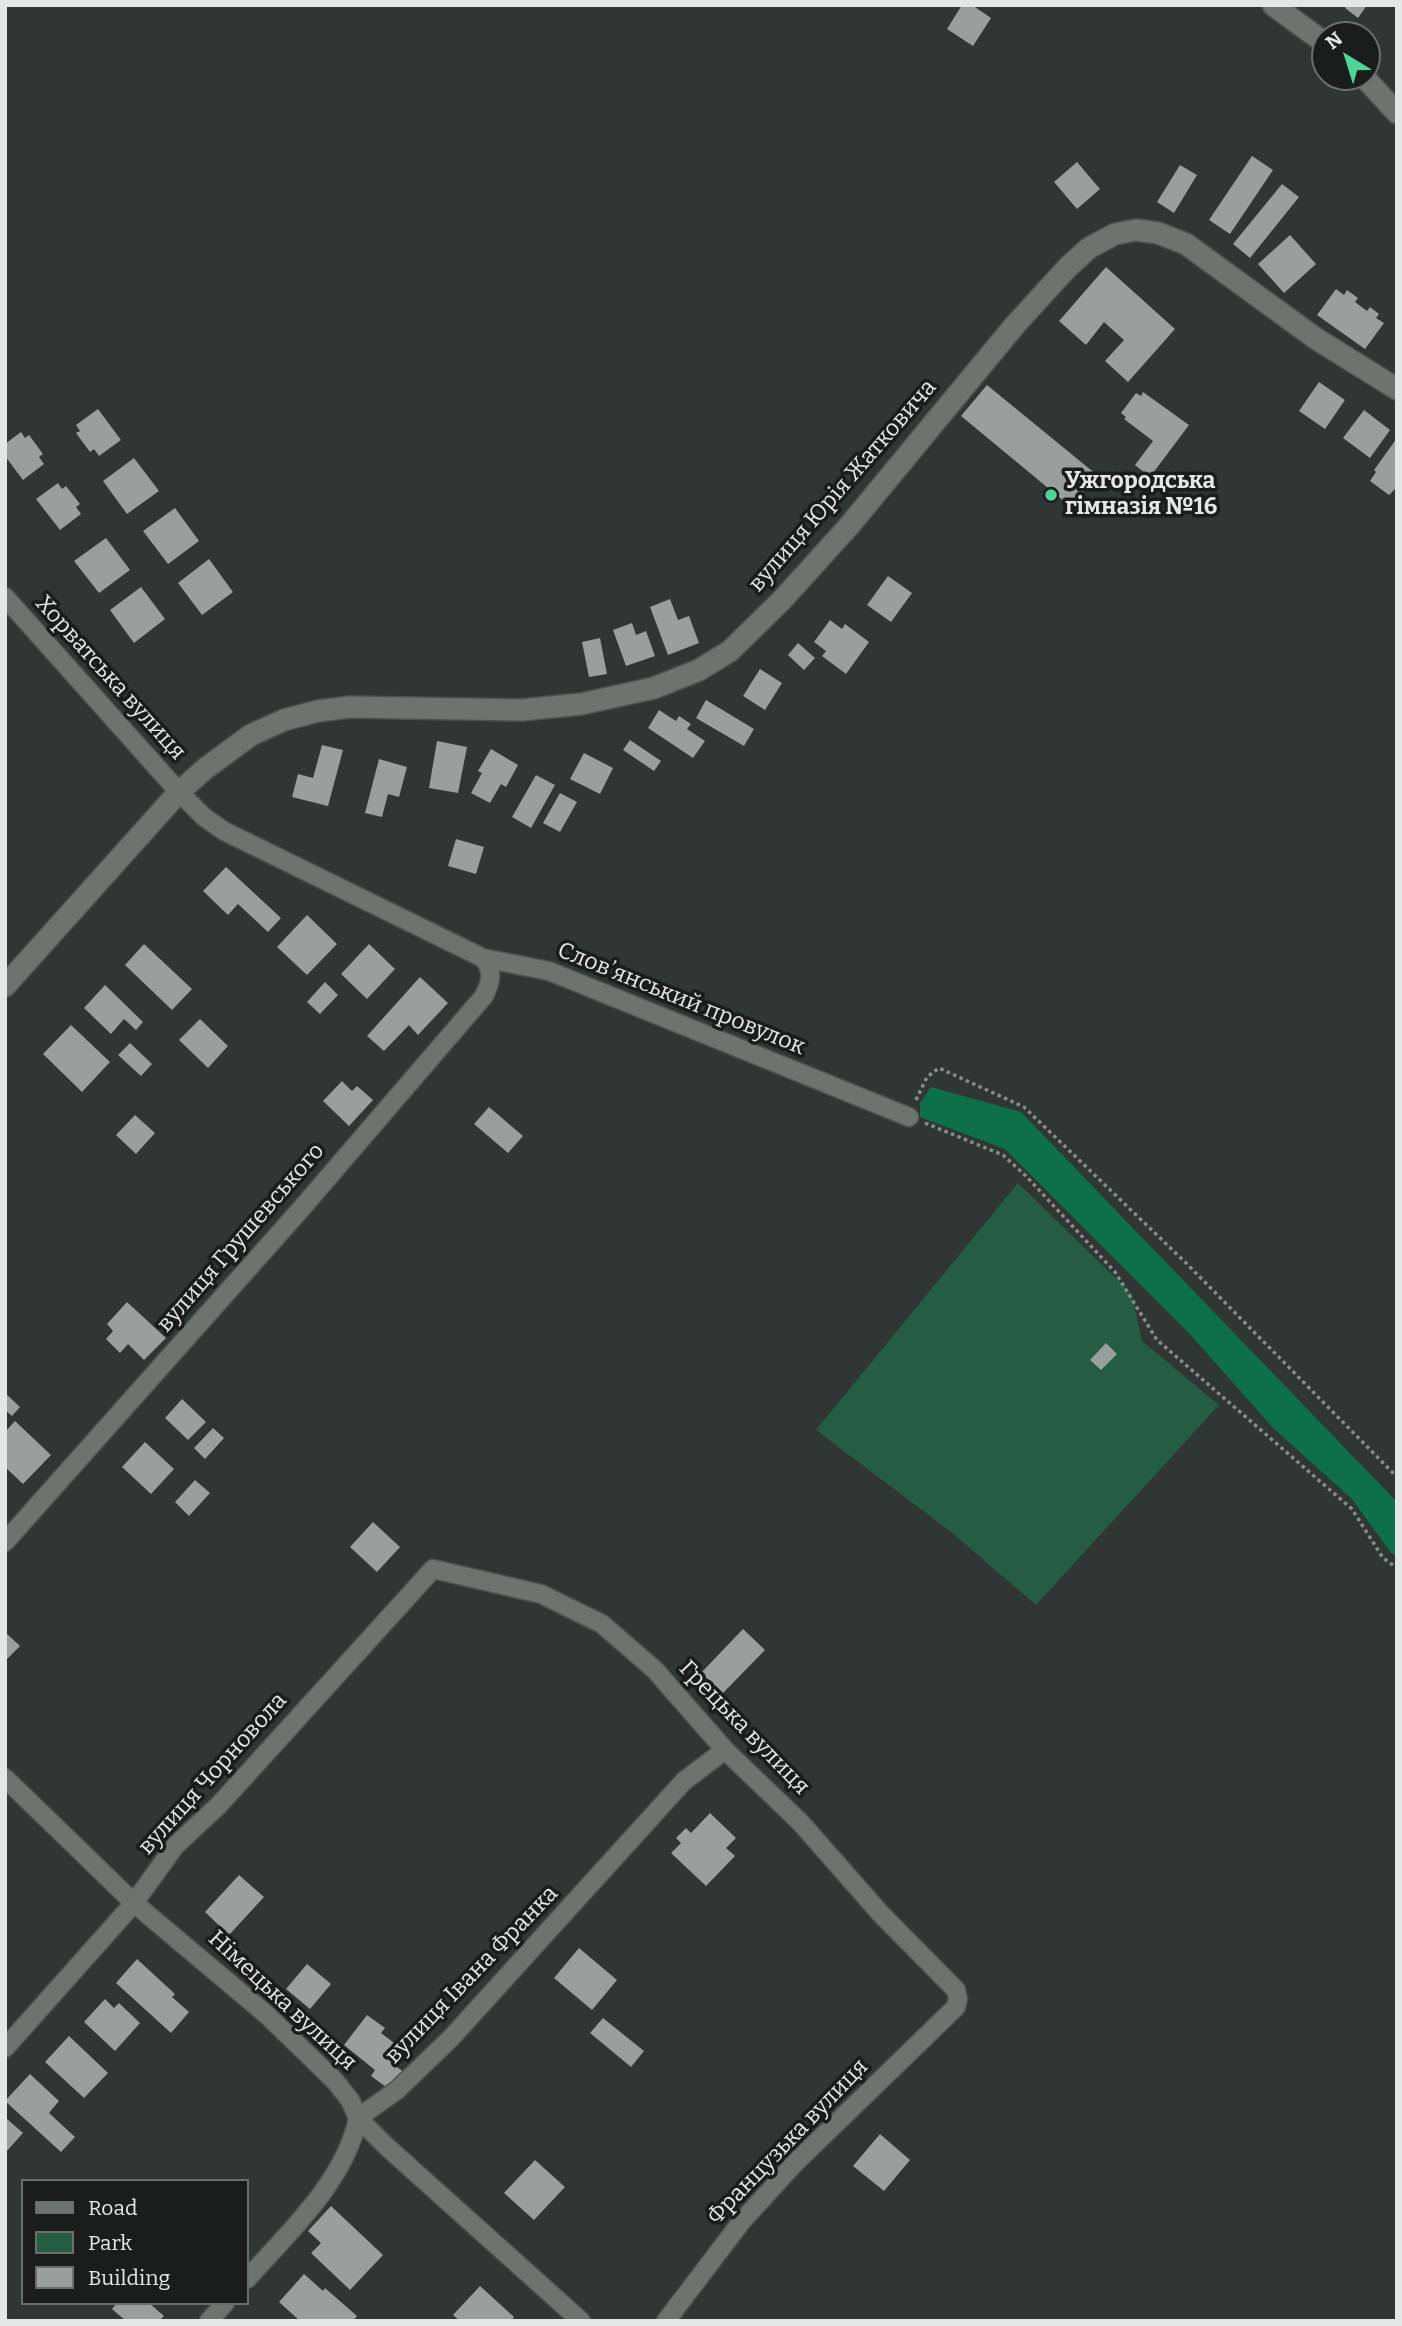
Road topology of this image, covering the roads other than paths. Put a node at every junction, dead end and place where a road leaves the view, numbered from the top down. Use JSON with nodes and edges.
{"nodes":[{"id":1,"x":1273,"y":5,"type":"edge"},
{"id":2,"x":1311,"y":33,"type":"edge"},
{"id":3,"x":1377,"y":91,"type":"edge"},
{"id":4,"x":1397,"y":113,"type":"edge"},
{"id":5,"x":1397,"y":389,"type":"edge"},
{"id":6,"x":5,"y":597,"type":"edge"},
{"id":7,"x":179,"y":792,"type":"junction"},
{"id":8,"x":482,"y":958,"type":"junction"},
{"id":9,"x":5,"y":986,"type":"edge"},
{"id":10,"x":909,"y":1117,"type":"road end"},
{"id":11,"x":5,"y":1542,"type":"edge"},
{"id":12,"x":433,"y":1569,"type":"joint"},
{"id":13,"x":725,"y":1749,"type":"junction"},
{"id":14,"x":5,"y":1778,"type":"edge"},
{"id":15,"x":134,"y":1903,"type":"junction"},
{"id":16,"x":956,"y":2007,"type":"joint"},
{"id":17,"x":5,"y":2048,"type":"edge"},
{"id":18,"x":358,"y":2118,"type":"junction"},
{"id":19,"x":248,"y":2278,"type":"edge"},
{"id":20,"x":223,"y":2305,"type":"edge"},
{"id":21,"x":209,"y":2321,"type":"edge"},
{"id":22,"x":581,"y":2321,"type":"edge"},
{"id":23,"x":666,"y":2321,"type":"edge"}],
"edges":[{"from":1,"to":2,"type":"street"},
{"from":3,"to":4,"type":"street"},
{"from":5,"to":7,"type":"street","name":"вулиця Юрія Жатковича"},
{"from":6,"to":7,"type":"street","name":"Хорватська вулиця"},
{"from":7,"to":8,"type":"street","name":"Словʼянський провулок"},
{"from":7,"to":9,"type":"street","name":"вулиця Юрія Жатковича"},
{"from":8,"to":10,"type":"street","name":"Словʼянський провулок"},
{"from":8,"to":11,"type":"street","name":"вулиця Грушевського"},
{"from":12,"to":13,"type":"street","name":"Грецька вулиця"},
{"from":12,"to":15,"type":"street","name":"вулиця Чорновола"},
{"from":13,"to":16,"type":"street","name":"Грецька вулиця"},
{"from":13,"to":18,"type":"street","name":"вулиця Івана Франка"},
{"from":14,"to":15,"type":"street","name":"Німецька вулиця"},
{"from":15,"to":17,"type":"street","name":"вулиця Чорновола"},
{"from":15,"to":18,"type":"street","name":"Німецька вулиця"},
{"from":16,"to":23,"type":"street","name":"Французька вулиця"},
{"from":18,"to":19,"type":"street"},
{"from":18,"to":22,"type":"street","name":"Німецька вулиця"},
{"from":20,"to":21,"type":"street"}]}
